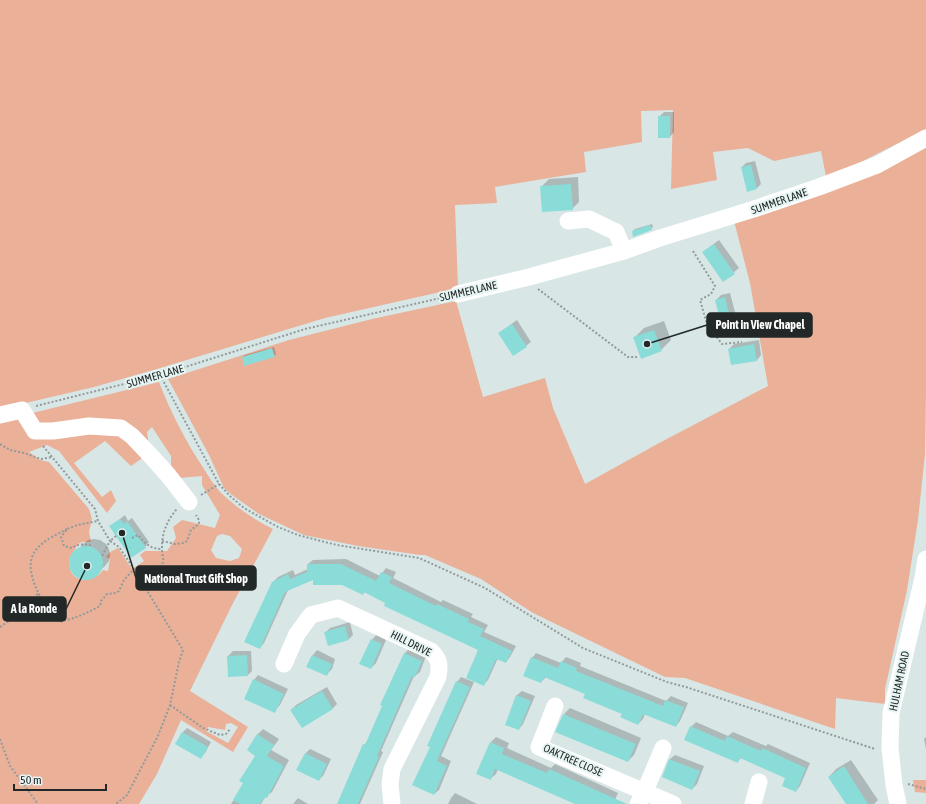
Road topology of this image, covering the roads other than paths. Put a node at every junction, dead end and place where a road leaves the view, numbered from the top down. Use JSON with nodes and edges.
{"nodes":[{"id":1,"x":926,"y":138,"type":"edge"},
{"id":2,"x":568,"y":221,"type":"dead end"},
{"id":3,"x":624,"y":251,"type":"junction"},
{"id":4,"x":458,"y":294,"type":"road end"},
{"id":5,"x":0,"y":415,"type":"edge"},
{"id":6,"x":189,"y":502,"type":"road end"},
{"id":7,"x":926,"y":559,"type":"edge"},
{"id":8,"x":284,"y":664,"type":"dead end"},
{"id":9,"x":555,"y":706,"type":"dead end"},
{"id":10,"x":663,"y":748,"type":"dead end"},
{"id":11,"x":759,"y":782,"type":"dead end"},
{"id":12,"x":641,"y":798,"type":"edge"},
{"id":13,"x":392,"y":804,"type":"edge"},
{"id":14,"x":673,"y":804,"type":"edge"},
{"id":15,"x":753,"y":804,"type":"edge"},
{"id":16,"x":898,"y":804,"type":"edge"}],
"edges":[{"from":1,"to":3,"type":"street","name":"SUMMER LANE"},
{"from":2,"to":3,"type":"street"},
{"from":3,"to":4,"type":"street","name":"SUMMER LANE"},
{"from":5,"to":6,"type":"street"},
{"from":7,"to":16,"type":"street","name":"HULHAM ROAD"},
{"from":8,"to":13,"type":"street","name":"HILL DRIVE"},
{"from":9,"to":12,"type":"street","name":"OAKTREE CLOSE"},
{"from":10,"to":12,"type":"street"},
{"from":11,"to":15,"type":"street"},
{"from":12,"to":14,"type":"street"}]}
